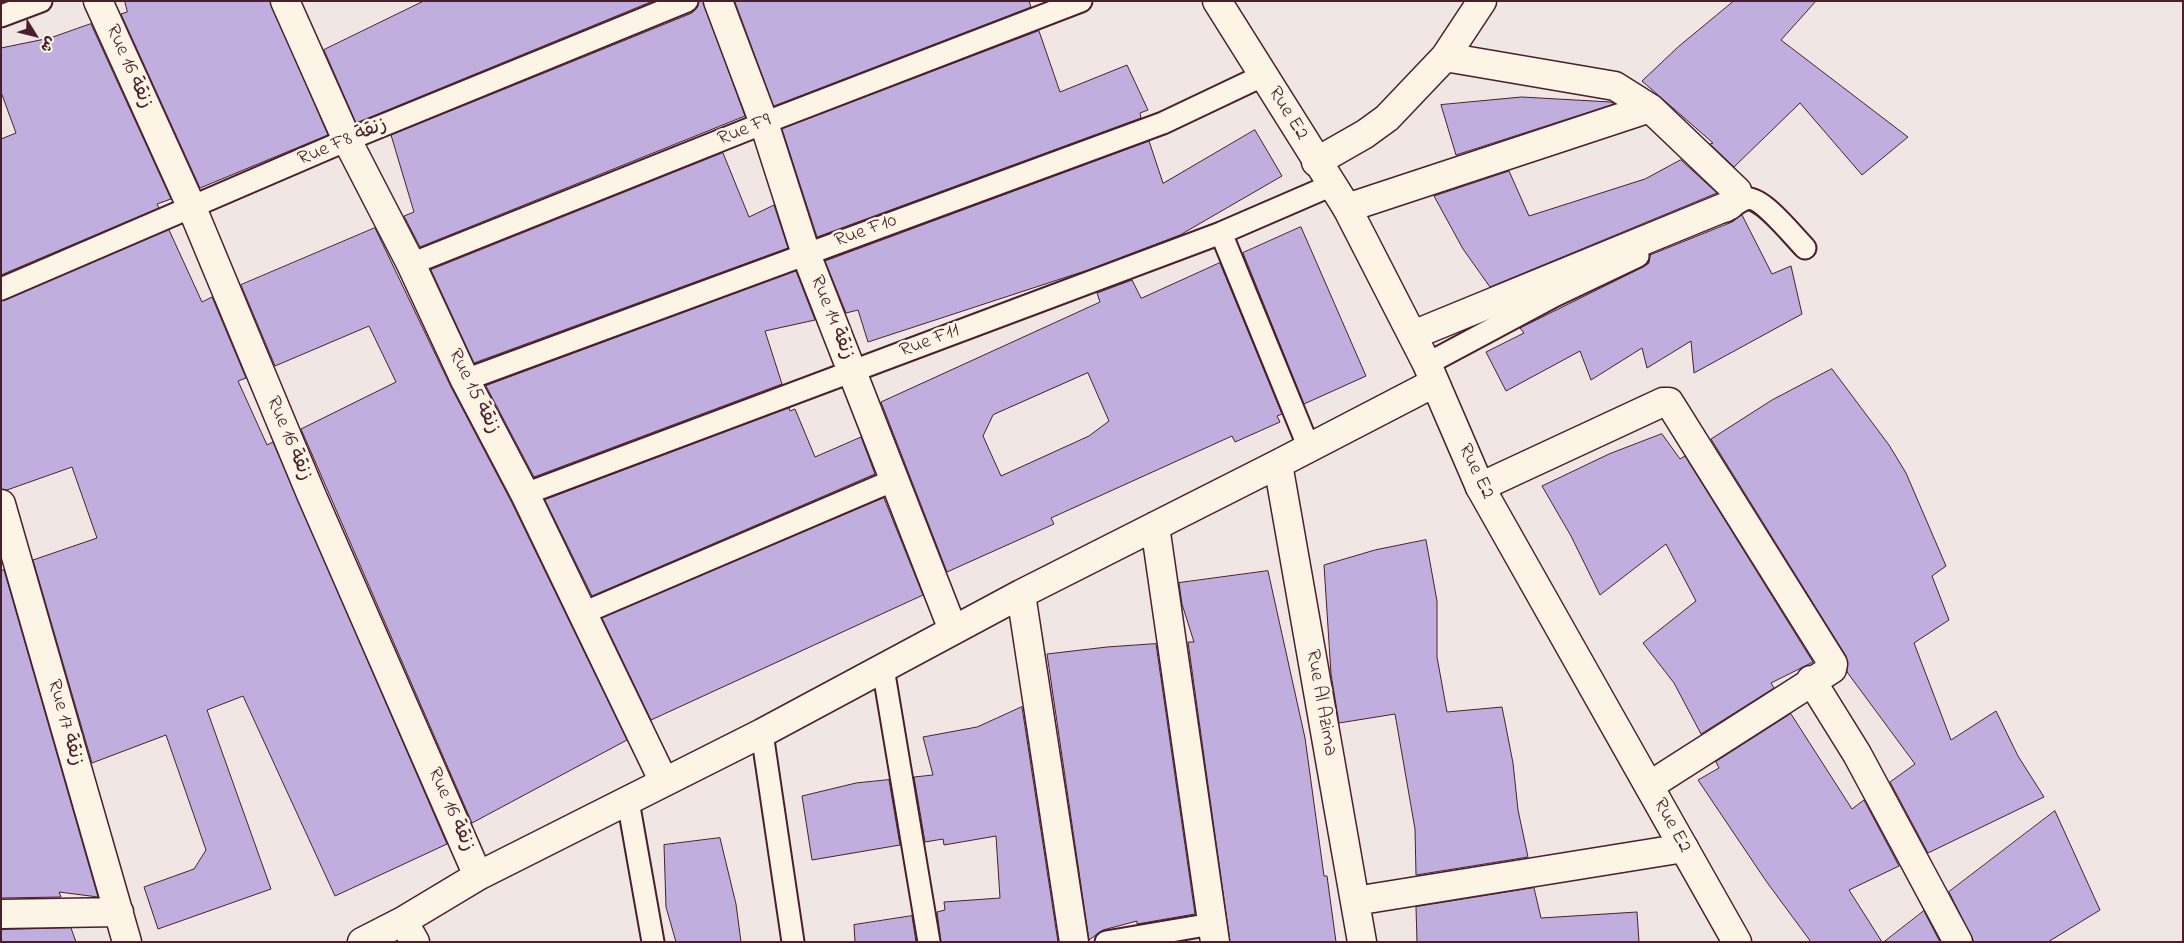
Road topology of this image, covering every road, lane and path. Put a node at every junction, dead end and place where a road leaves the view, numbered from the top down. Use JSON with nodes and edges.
{"nodes":[{"id":1,"x":41,"y":1,"type":"edge"},
{"id":2,"x":98,"y":1,"type":"edge"},
{"id":3,"x":285,"y":1,"type":"edge"},
{"id":4,"x":687,"y":1,"type":"edge"},
{"id":5,"x":718,"y":1,"type":"edge"},
{"id":6,"x":1081,"y":1,"type":"edge"},
{"id":7,"x":1217,"y":1,"type":"edge"},
{"id":8,"x":1482,"y":1,"type":"edge"},
{"id":9,"x":1,"y":16,"type":"edge"},
{"id":10,"x":1445,"y":57,"type":"junction"},
{"id":11,"x":1262,"y":76,"type":"junction"},
{"id":12,"x":1650,"y":108,"type":"junction"},
{"id":13,"x":764,"y":123,"type":"junction"},
{"id":14,"x":347,"y":140,"type":"junction"},
{"id":15,"x":1316,"y":162,"type":"junction"},
{"id":16,"x":1332,"y":185,"type":"junction"},
{"id":17,"x":192,"y":208,"type":"junction"},
{"id":18,"x":1347,"y":208,"type":"junction"},
{"id":19,"x":1221,"y":233,"type":"junction"},
{"id":20,"x":1805,"y":248,"type":"dead end"},
{"id":21,"x":806,"y":254,"type":"junction"},
{"id":22,"x":411,"y":264,"type":"junction"},
{"id":23,"x":1,"y":289,"type":"edge"},
{"id":24,"x":1412,"y":335,"type":"junction"},
{"id":25,"x":852,"y":372,"type":"junction"},
{"id":26,"x":1430,"y":373,"type":"junction"},
{"id":27,"x":465,"y":380,"type":"junction"},
{"id":28,"x":1309,"y":448,"type":"junction"},
{"id":29,"x":1278,"y":464,"type":"junction"},
{"id":30,"x":894,"y":480,"type":"junction"},
{"id":31,"x":1480,"y":487,"type":"junction"},
{"id":32,"x":525,"y":494,"type":"junction"},
{"id":33,"x":1,"y":504,"type":"edge"},
{"id":34,"x":1155,"y":526,"type":"junction"},
{"id":35,"x":1021,"y":594,"type":"junction"},
{"id":36,"x":581,"y":614,"type":"junction"},
{"id":37,"x":954,"y":630,"type":"junction"},
{"id":38,"x":883,"y":668,"type":"junction"},
{"id":39,"x":1811,"y":680,"type":"junction"},
{"id":40,"x":762,"y":733,"type":"junction"},
{"id":41,"x":664,"y":782,"type":"junction"},
{"id":42,"x":1649,"y":786,"type":"junction"},
{"id":43,"x":628,"y":801,"type":"junction"},
{"id":44,"x":1684,"y":848,"type":"junction"},
{"id":45,"x":478,"y":876,"type":"junction"},
{"id":46,"x":1355,"y":901,"type":"junction"},
{"id":47,"x":119,"y":912,"type":"junction"},
{"id":48,"x":1,"y":914,"type":"edge"},
{"id":49,"x":409,"y":931,"type":"edge"},
{"id":50,"x":1214,"y":933,"type":"edge"},
{"id":51,"x":127,"y":942,"type":"edge"},
{"id":52,"x":362,"y":942,"type":"edge"},
{"id":53,"x":653,"y":942,"type":"edge"},
{"id":54,"x":794,"y":942,"type":"edge"},
{"id":55,"x":929,"y":942,"type":"edge"},
{"id":56,"x":1074,"y":942,"type":"edge"},
{"id":57,"x":1106,"y":942,"type":"edge"},
{"id":58,"x":1362,"y":942,"type":"edge"},
{"id":59,"x":1737,"y":942,"type":"edge"},
{"id":60,"x":1958,"y":942,"type":"edge"}],
"edges":[{"from":1,"to":9,"type":"lane"},
{"from":2,"to":17,"type":"street","name":"Rue 16 زنقة"},
{"from":3,"to":14,"type":"street","name":"Rue 15 زنقة"},
{"from":4,"to":14,"type":"lane","name":"Rue F8 زنقة"},
{"from":5,"to":13,"type":"street","name":"Rue 14 زنقة"},
{"from":6,"to":13,"type":"lane","name":"Rue F9"},
{"from":7,"to":11,"type":"street","name":"Rue E2"},
{"from":8,"to":10,"type":"street"},
{"from":10,"to":12,"type":"street"},
{"from":10,"to":15,"type":"street"},
{"from":11,"to":15,"type":"street","name":"Rue E2"},
{"from":11,"to":21,"type":"lane","name":"Rue F10"},
{"from":12,"to":18,"type":"street"},
{"from":12,"to":24,"type":"street"},
{"from":13,"to":21,"type":"street","name":"Rue 14 زنقة"},
{"from":13,"to":22,"type":"lane","name":"Rue F9"},
{"from":14,"to":17,"type":"lane","name":"Rue F8 زنقة"},
{"from":14,"to":22,"type":"street","name":"Rue 15 زنقة"},
{"from":15,"to":16,"type":"street","name":"Rue E2"},
{"from":16,"to":18,"type":"street","name":"Rue E2"},
{"from":16,"to":19,"type":"lane","name":"Rue F11"},
{"from":17,"to":23,"type":"lane","name":"Rue F8 زنقة"},
{"from":17,"to":45,"type":"street","name":"Rue 16 زنقة"},
{"from":18,"to":24,"type":"street","name":"Rue E2"},
{"from":19,"to":25,"type":"lane","name":"Rue F11"},
{"from":19,"to":28,"type":"lane"},
{"from":20,"to":26,"type":"lane"},
{"from":21,"to":25,"type":"street","name":"Rue 14 زنقة"},
{"from":21,"to":27,"type":"lane","name":"Rue F10"},
{"from":22,"to":27,"type":"street","name":"Rue 15 زنقة"},
{"from":24,"to":26,"type":"street","name":"Rue E2"},
{"from":25,"to":30,"type":"street","name":"Rue 14 زنقة"},
{"from":25,"to":32,"type":"lane","name":"Rue F11"},
{"from":26,"to":28,"type":"street"},
{"from":26,"to":31,"type":"street","name":"Rue E2"},
{"from":27,"to":32,"type":"street","name":"Rue 15 زنقة"},
{"from":28,"to":29,"type":"street"},
{"from":29,"to":34,"type":"street"},
{"from":29,"to":46,"type":"street","name":"Rue Al Azima"},
{"from":30,"to":36,"type":"lane"},
{"from":30,"to":37,"type":"street","name":"Rue 14 زنقة"},
{"from":31,"to":39,"type":"street"},
{"from":31,"to":42,"type":"street","name":"Rue E2"},
{"from":32,"to":36,"type":"street","name":"Rue 15 زنقة"},
{"from":33,"to":47,"type":"street","name":"Rue 17 زنقة"},
{"from":34,"to":35,"type":"street"},
{"from":34,"to":50,"type":"street"},
{"from":35,"to":37,"type":"street"},
{"from":35,"to":56,"type":"street"},
{"from":36,"to":41,"type":"street","name":"Rue 15 زنقة"},
{"from":37,"to":38,"type":"street"},
{"from":38,"to":40,"type":"street"},
{"from":38,"to":55,"type":"lane"},
{"from":39,"to":42,"type":"street"},
{"from":39,"to":60,"type":"street"},
{"from":40,"to":41,"type":"street"},
{"from":40,"to":54,"type":"lane"},
{"from":41,"to":43,"type":"street"},
{"from":42,"to":44,"type":"street","name":"Rue E2"},
{"from":43,"to":45,"type":"street"},
{"from":43,"to":53,"type":"lane"},
{"from":44,"to":46,"type":"street"},
{"from":44,"to":59,"type":"street","name":"Rue E2"},
{"from":45,"to":49,"type":"street"},
{"from":46,"to":58,"type":"street","name":"Rue Al Azima"},
{"from":47,"to":48,"type":"street"},
{"from":47,"to":51,"type":"street","name":"Rue 17 زنقة"},
{"from":49,"to":52,"type":"street"},
{"from":50,"to":57,"type":"lane"}]}
